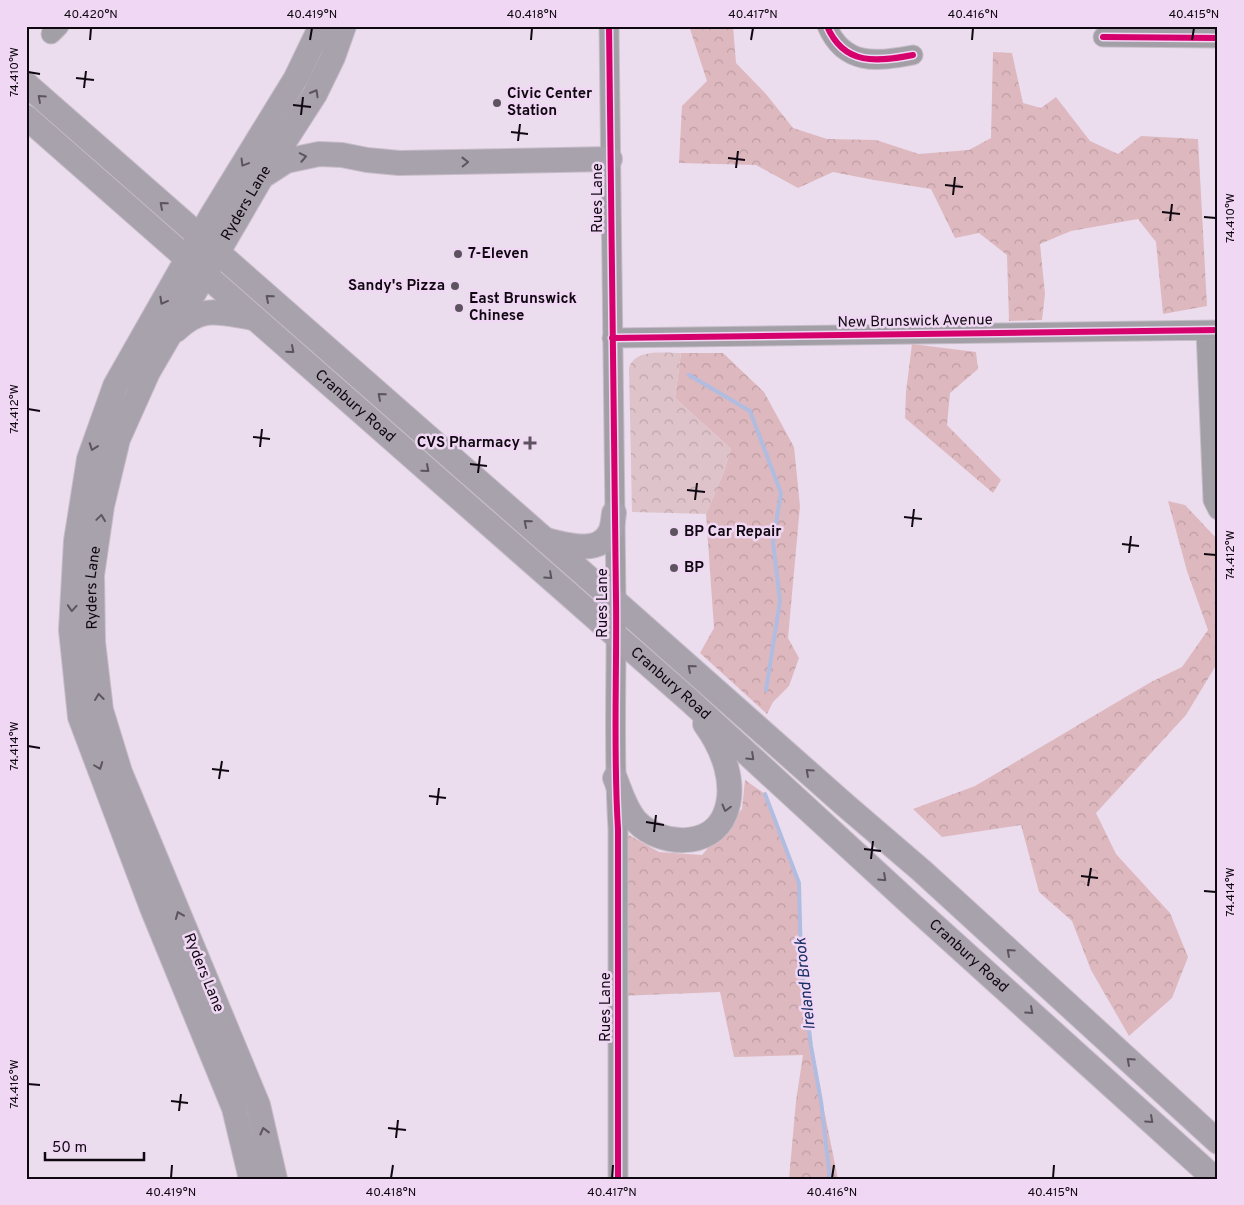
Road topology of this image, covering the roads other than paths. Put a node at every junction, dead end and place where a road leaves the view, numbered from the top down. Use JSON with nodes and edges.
{"nodes":[{"id":1,"x":321,"y":26,"type":"edge"},
{"id":2,"x":344,"y":26,"type":"edge"},
{"id":3,"x":609,"y":26,"type":"edge"},
{"id":4,"x":827,"y":26,"type":"edge"},
{"id":5,"x":1103,"y":37,"type":"dead end"},
{"id":6,"x":1218,"y":38,"type":"edge"},
{"id":7,"x":913,"y":55,"type":"dead end"},
{"id":8,"x":26,"y":84,"type":"edge"},
{"id":9,"x":26,"y":117,"type":"edge"},
{"id":10,"x":610,"y":160,"type":"junction"},
{"id":11,"x":261,"y":178,"type":"junction"},
{"id":12,"x":200,"y":237,"type":"junction"},
{"id":13,"x":218,"y":253,"type":"junction"},
{"id":14,"x":187,"y":259,"type":"junction"},
{"id":15,"x":205,"y":275,"type":"junction"},
{"id":16,"x":254,"y":318,"type":"junction"},
{"id":17,"x":1212,"y":330,"type":"edge"},
{"id":18,"x":612,"y":338,"type":"junction"},
{"id":19,"x":166,"y":340,"type":"junction"},
{"id":20,"x":1215,"y":455,"type":"edge"},
{"id":21,"x":1218,"y":510,"type":"edge"},
{"id":22,"x":614,"y":513,"type":"junction"},
{"id":23,"x":546,"y":540,"type":"junction"},
{"id":24,"x":616,"y":602,"type":"junction"},
{"id":25,"x":615,"y":636,"type":"junction"},
{"id":26,"x":689,"y":700,"type":"junction"},
{"id":27,"x":614,"y":778,"type":"junction"},
{"id":28,"x":1218,"y":1142,"type":"edge"},
{"id":29,"x":251,"y":1179,"type":"edge"},
{"id":30,"x":275,"y":1179,"type":"edge"},
{"id":31,"x":618,"y":1179,"type":"edge"},
{"id":32,"x":1215,"y":1179,"type":"edge"}],
"edges":[{"from":1,"to":12,"type":"main road","name":"Ryders Lane","one_way":true},
{"from":11,"to":2,"type":"main road","name":"Ryders Lane","one_way":true},
{"from":3,"to":10,"type":"street","name":"Rues Lane"},
{"from":4,"to":7,"type":"street"},
{"from":5,"to":6,"type":"street"},
{"from":12,"to":8,"type":"main road","name":"Cranbury Road","one_way":true},
{"from":9,"to":14,"type":"main road","name":"Cranbury Road"},
{"from":11,"to":10,"type":"main road","one_way":true},
{"from":10,"to":18,"type":"street","name":"Rues Lane"},
{"from":11,"to":13,"type":"main road","name":"Ryders Lane"},
{"from":12,"to":13,"type":"main road","name":"Cranbury Road"},
{"from":12,"to":14,"type":"main road","name":"Ryders Lane"},
{"from":13,"to":15,"type":"main road","name":"Ryders Lane"},
{"from":23,"to":13,"type":"main road","name":"Cranbury Road","one_way":true},
{"from":14,"to":15,"type":"main road","name":"Cranbury Road"},
{"from":14,"to":29,"type":"main road","name":"Ryders Lane","one_way":true},
{"from":15,"to":16,"type":"main road","name":"Cranbury Road"},
{"from":15,"to":19,"type":"main road","name":"Ryders Lane"},
{"from":16,"to":19,"type":"main road"},
{"from":16,"to":25,"type":"main road","name":"Cranbury Road","one_way":true},
{"from":17,"to":18,"type":"street","name":"New Brunswick Avenue"},
{"from":17,"to":20,"type":"street"},
{"from":18,"to":22,"type":"street","name":"Rues Lane"},
{"from":30,"to":19,"type":"main road","name":"Ryders Lane","one_way":true},
{"from":20,"to":21,"type":"street"},
{"from":22,"to":23,"type":"main road"},
{"from":22,"to":24,"type":"street","name":"Rues Lane"},
{"from":23,"to":24,"type":"main road","name":"Cranbury Road"},
{"from":24,"to":25,"type":"street","name":"Rues Lane"},
{"from":28,"to":24,"type":"main road","name":"Cranbury Road","one_way":true},
{"from":25,"to":26,"type":"main road","name":"Cranbury Road"},
{"from":25,"to":27,"type":"street","name":"Rues Lane"},
{"from":26,"to":27,"type":"main road","one_way":true},
{"from":26,"to":32,"type":"main road","name":"Cranbury Road","one_way":true},
{"from":27,"to":31,"type":"street","name":"Rues Lane"}]}
